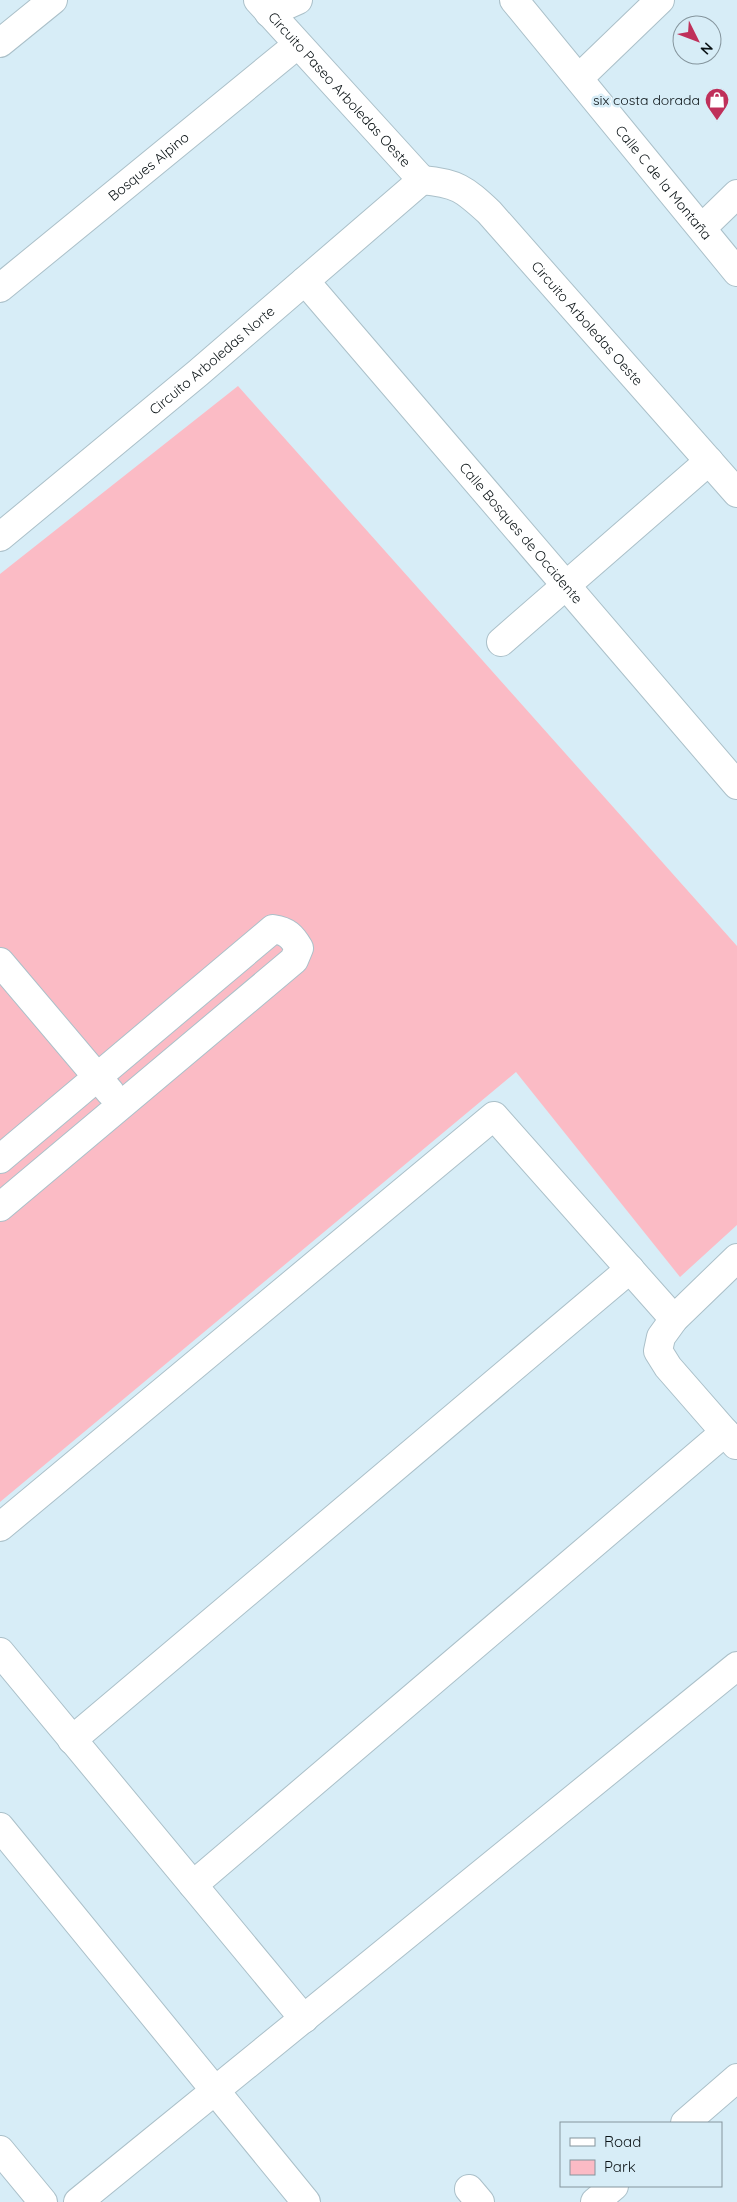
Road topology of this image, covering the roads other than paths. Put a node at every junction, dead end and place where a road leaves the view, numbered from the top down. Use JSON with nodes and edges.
{"nodes":[{"id":1,"x":53,"y":0,"type":"edge"},
{"id":2,"x":298,"y":0,"type":"edge"},
{"id":3,"x":514,"y":0,"type":"edge"},
{"id":4,"x":660,"y":0,"type":"edge"},
{"id":5,"x":263,"y":6,"type":"edge"},
{"id":6,"x":0,"y":43,"type":"edge"},
{"id":7,"x":297,"y":45,"type":"junction"},
{"id":8,"x":579,"y":78,"type":"junction"},
{"id":9,"x":422,"y":180,"type":"junction"},
{"id":10,"x":737,"y":194,"type":"edge"},
{"id":11,"x":702,"y":228,"type":"junction"},
{"id":12,"x":737,"y":272,"type":"edge"},
{"id":13,"x":305,"y":281,"type":"junction"},
{"id":14,"x":0,"y":288,"type":"edge"},
{"id":15,"x":709,"y":461,"type":"junction"},
{"id":16,"x":737,"y":493,"type":"edge"},
{"id":17,"x":0,"y":537,"type":"edge"},
{"id":18,"x":566,"y":586,"type":"junction"},
{"id":19,"x":501,"y":642,"type":"dead end"},
{"id":20,"x":737,"y":785,"type":"edge"},
{"id":21,"x":0,"y":962,"type":"edge"},
{"id":22,"x":98,"y":1078,"type":"junction"},
{"id":23,"x":121,"y":1105,"type":"junction"},
{"id":24,"x":0,"y":1159,"type":"edge"},
{"id":25,"x":0,"y":1206,"type":"edge"},
{"id":26,"x":737,"y":1258,"type":"edge"},
{"id":27,"x":630,"y":1269,"type":"junction"},
{"id":28,"x":674,"y":1319,"type":"junction"},
{"id":29,"x":731,"y":1439,"type":"edge"},
{"id":30,"x":0,"y":1527,"type":"edge"},
{"id":31,"x":0,"y":1652,"type":"edge"},
{"id":32,"x":737,"y":1666,"type":"edge"},
{"id":33,"x":72,"y":1740,"type":"junction"},
{"id":34,"x":0,"y":1826,"type":"edge"},
{"id":35,"x":193,"y":1885,"type":"junction"},
{"id":36,"x":304,"y":2019,"type":"junction"},
{"id":37,"x":737,"y":2078,"type":"edge"},
{"id":38,"x":215,"y":2090,"type":"junction"},
{"id":39,"x":686,"y":2122,"type":"edge"},
{"id":40,"x":0,"y":2150,"type":"edge"},
{"id":41,"x":613,"y":2187,"type":"edge"},
{"id":42,"x":43,"y":2202,"type":"edge"},
{"id":43,"x":78,"y":2202,"type":"edge"},
{"id":44,"x":306,"y":2202,"type":"edge"},
{"id":45,"x":595,"y":2202,"type":"edge"}],
"edges":[{"from":1,"to":6,"type":"street"},
{"from":2,"to":5,"type":"street"},
{"from":3,"to":8,"type":"street","name":"Calle C de la Montaña"},
{"from":4,"to":8,"type":"street"},
{"from":5,"to":7,"type":"street","name":"Circuito Paseo Arboledas Oeste"},
{"from":7,"to":9,"type":"street","name":"Circuito Paseo Arboledas Oeste"},
{"from":7,"to":14,"type":"street","name":"Bosques Alpino"},
{"from":8,"to":11,"type":"street","name":"Calle C de la Montaña"},
{"from":9,"to":13,"type":"street","name":"Circuito Arboledas Norte"},
{"from":9,"to":15,"type":"street","name":"Circuito Arboledas Oeste"},
{"from":10,"to":11,"type":"street"},
{"from":11,"to":12,"type":"street","name":"Calle C de la Montaña"},
{"from":13,"to":17,"type":"street","name":"Circuito Arboledas Norte"},
{"from":13,"to":18,"type":"street","name":"Calle Bosques de Occidente"},
{"from":15,"to":16,"type":"street","name":"Circuito Arboledas Oeste"},
{"from":15,"to":18,"type":"street"},
{"from":18,"to":19,"type":"street"},
{"from":18,"to":20,"type":"street","name":"Calle Bosques de Occidente"},
{"from":21,"to":22,"type":"street"},
{"from":22,"to":23,"type":"street"},
{"from":22,"to":23,"type":"street"},
{"from":22,"to":24,"type":"street"},
{"from":23,"to":25,"type":"street"},
{"from":26,"to":28,"type":"street"},
{"from":27,"to":28,"type":"street"},
{"from":27,"to":30,"type":"street"},
{"from":27,"to":33,"type":"street"},
{"from":28,"to":29,"type":"street"},
{"from":29,"to":35,"type":"street"},
{"from":31,"to":33,"type":"street"},
{"from":32,"to":36,"type":"street"},
{"from":33,"to":35,"type":"street"},
{"from":34,"to":38,"type":"street"},
{"from":35,"to":36,"type":"street"},
{"from":36,"to":38,"type":"street"},
{"from":37,"to":39,"type":"street"},
{"from":38,"to":43,"type":"street"},
{"from":38,"to":44,"type":"street"},
{"from":40,"to":42,"type":"street"},
{"from":41,"to":45,"type":"street"}]}
